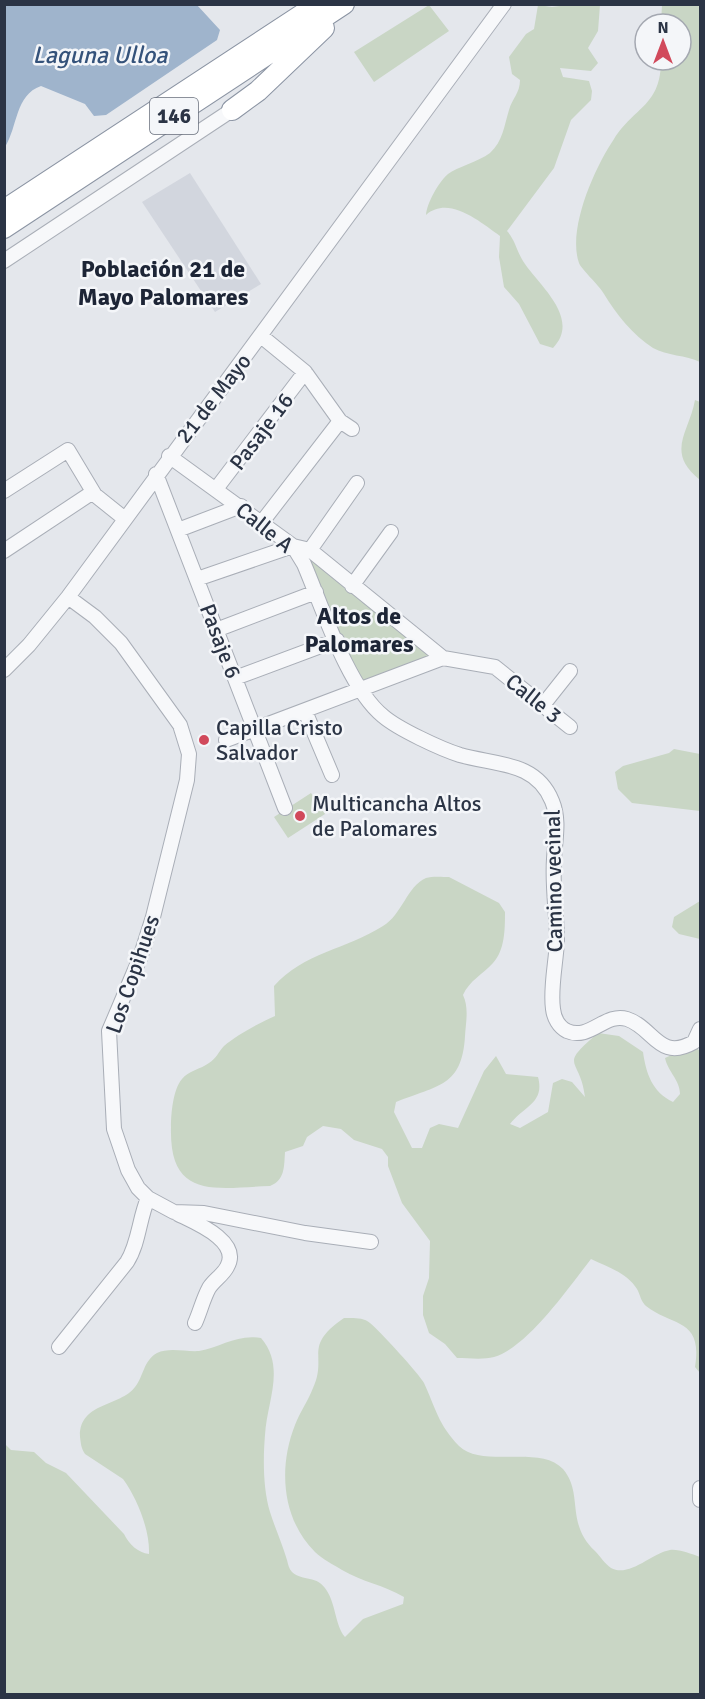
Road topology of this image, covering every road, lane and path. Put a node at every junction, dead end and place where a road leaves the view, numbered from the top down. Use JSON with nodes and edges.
{"nodes":[{"id":1,"x":318,"y":4,"type":"edge"},
{"id":2,"x":344,"y":4,"type":"edge"},
{"id":3,"x":350,"y":4,"type":"edge"},
{"id":4,"x":504,"y":4,"type":"edge"},
{"id":5,"x":232,"y":110,"type":"joint"},
{"id":6,"x":4,"y":210,"type":"edge"},
{"id":7,"x":4,"y":228,"type":"edge"},
{"id":8,"x":4,"y":261,"type":"edge"},
{"id":9,"x":261,"y":336,"type":"junction"},
{"id":10,"x":305,"y":372,"type":"junction"},
{"id":11,"x":340,"y":420,"type":"junction"},
{"id":12,"x":352,"y":429,"type":"dead end"},
{"id":13,"x":169,"y":456,"type":"junction"},
{"id":14,"x":156,"y":474,"type":"junction"},
{"id":15,"x":357,"y":483,"type":"dead end"},
{"id":16,"x":216,"y":489,"type":"junction"},
{"id":17,"x":4,"y":491,"type":"edge"},
{"id":18,"x":93,"y":492,"type":"junction"},
{"id":19,"x":241,"y":506,"type":"junction"},
{"id":20,"x":125,"y":519,"type":"junction"},
{"id":21,"x":262,"y":522,"type":"junction"},
{"id":22,"x":178,"y":530,"type":"junction"},
{"id":23,"x":391,"y":532,"type":"dead end"},
{"id":24,"x":293,"y":546,"type":"junction"},
{"id":25,"x":310,"y":550,"type":"junction"},
{"id":26,"x":4,"y":551,"type":"edge"},
{"id":27,"x":197,"y":579,"type":"junction"},
{"id":28,"x":352,"y":586,"type":"junction"},
{"id":29,"x":316,"y":592,"type":"junction"},
{"id":30,"x":68,"y":597,"type":"junction"},
{"id":31,"x":216,"y":630,"type":"junction"},
{"id":32,"x":337,"y":640,"type":"junction"},
{"id":33,"x":443,"y":658,"type":"junction"},
{"id":34,"x":4,"y":670,"type":"edge"},
{"id":35,"x":570,"y":671,"type":"dead end"},
{"id":36,"x":235,"y":678,"type":"junction"},
{"id":37,"x":360,"y":689,"type":"junction"},
{"id":38,"x":543,"y":705,"type":"junction"},
{"id":39,"x":305,"y":711,"type":"junction"},
{"id":40,"x":570,"y":727,"type":"dead end"},
{"id":41,"x":255,"y":729,"type":"junction"},
{"id":42,"x":226,"y":740,"type":"dead end"},
{"id":43,"x":332,"y":775,"type":"dead end"},
{"id":44,"x":285,"y":808,"type":"dead end"},
{"id":45,"x":700,"y":1029,"type":"edge"},
{"id":46,"x":148,"y":1198,"type":"junction"},
{"id":47,"x":174,"y":1212,"type":"junction"},
{"id":48,"x":371,"y":1242,"type":"dead end"},
{"id":49,"x":195,"y":1323,"type":"dead end"},
{"id":50,"x":59,"y":1347,"type":"dead end"},
{"id":51,"x":700,"y":1488,"type":"edge"},
{"id":52,"x":700,"y":1500,"type":"edge"}],
"edges":[{"from":1,"to":6,"type":"highway","number":"146"},
{"from":2,"to":7,"type":"highway","number":"146"},
{"from":3,"to":5,"type":"highway"},
{"from":4,"to":9,"type":"street","name":"21 de Mayo"},
{"from":5,"to":8,"type":"street"},
{"from":9,"to":10,"type":"street"},
{"from":9,"to":13,"type":"street","name":"21 de Mayo"},
{"from":10,"to":11,"type":"street"},
{"from":10,"to":16,"type":"street","name":"Pasaje 16"},
{"from":11,"to":12,"type":"street"},
{"from":11,"to":21,"type":"street"},
{"from":13,"to":14,"type":"street","name":"21 de Mayo"},
{"from":13,"to":16,"type":"street","name":"Calle A"},
{"from":14,"to":20,"type":"street","name":"21 de Mayo"},
{"from":14,"to":22,"type":"street","name":"Pasaje 6"},
{"from":15,"to":25,"type":"street"},
{"from":16,"to":19,"type":"street","name":"Calle A"},
{"from":17,"to":18,"type":"street"},
{"from":18,"to":20,"type":"street"},
{"from":18,"to":26,"type":"street"},
{"from":19,"to":21,"type":"street","name":"Calle A"},
{"from":19,"to":22,"type":"street"},
{"from":20,"to":30,"type":"street","name":"21 de Mayo"},
{"from":21,"to":24,"type":"street","name":"Calle A"},
{"from":22,"to":27,"type":"street","name":"Pasaje 6"},
{"from":23,"to":28,"type":"street"},
{"from":24,"to":25,"type":"street"},
{"from":24,"to":27,"type":"street"},
{"from":24,"to":29,"type":"street","name":"Calle A"},
{"from":25,"to":28,"type":"street"},
{"from":27,"to":31,"type":"street","name":"Pasaje 6"},
{"from":28,"to":33,"type":"street"},
{"from":29,"to":31,"type":"street"},
{"from":29,"to":32,"type":"street","name":"Calle A"},
{"from":30,"to":34,"type":"street","name":"21 de Mayo"},
{"from":30,"to":46,"type":"street","name":"Los Copihues"},
{"from":31,"to":36,"type":"street","name":"Pasaje 6"},
{"from":32,"to":36,"type":"street"},
{"from":32,"to":37,"type":"street","name":"Calle A"},
{"from":33,"to":37,"type":"street"},
{"from":33,"to":38,"type":"street","name":"Calle 3"},
{"from":35,"to":38,"type":"street"},
{"from":36,"to":41,"type":"street","name":"Pasaje 6"},
{"from":37,"to":39,"type":"street"},
{"from":37,"to":45,"type":"street","name":"Camino vecinal"},
{"from":38,"to":40,"type":"street","name":"Calle 3"},
{"from":39,"to":41,"type":"street"},
{"from":39,"to":43,"type":"street"},
{"from":41,"to":42,"type":"street"},
{"from":41,"to":44,"type":"street","name":"Pasaje 6"},
{"from":46,"to":47,"type":"street","name":"Los Copihues"},
{"from":46,"to":50,"type":"street"},
{"from":47,"to":48,"type":"street","name":"Los Copihues"},
{"from":47,"to":49,"type":"street"},
{"from":51,"to":52,"type":"street"}]}
